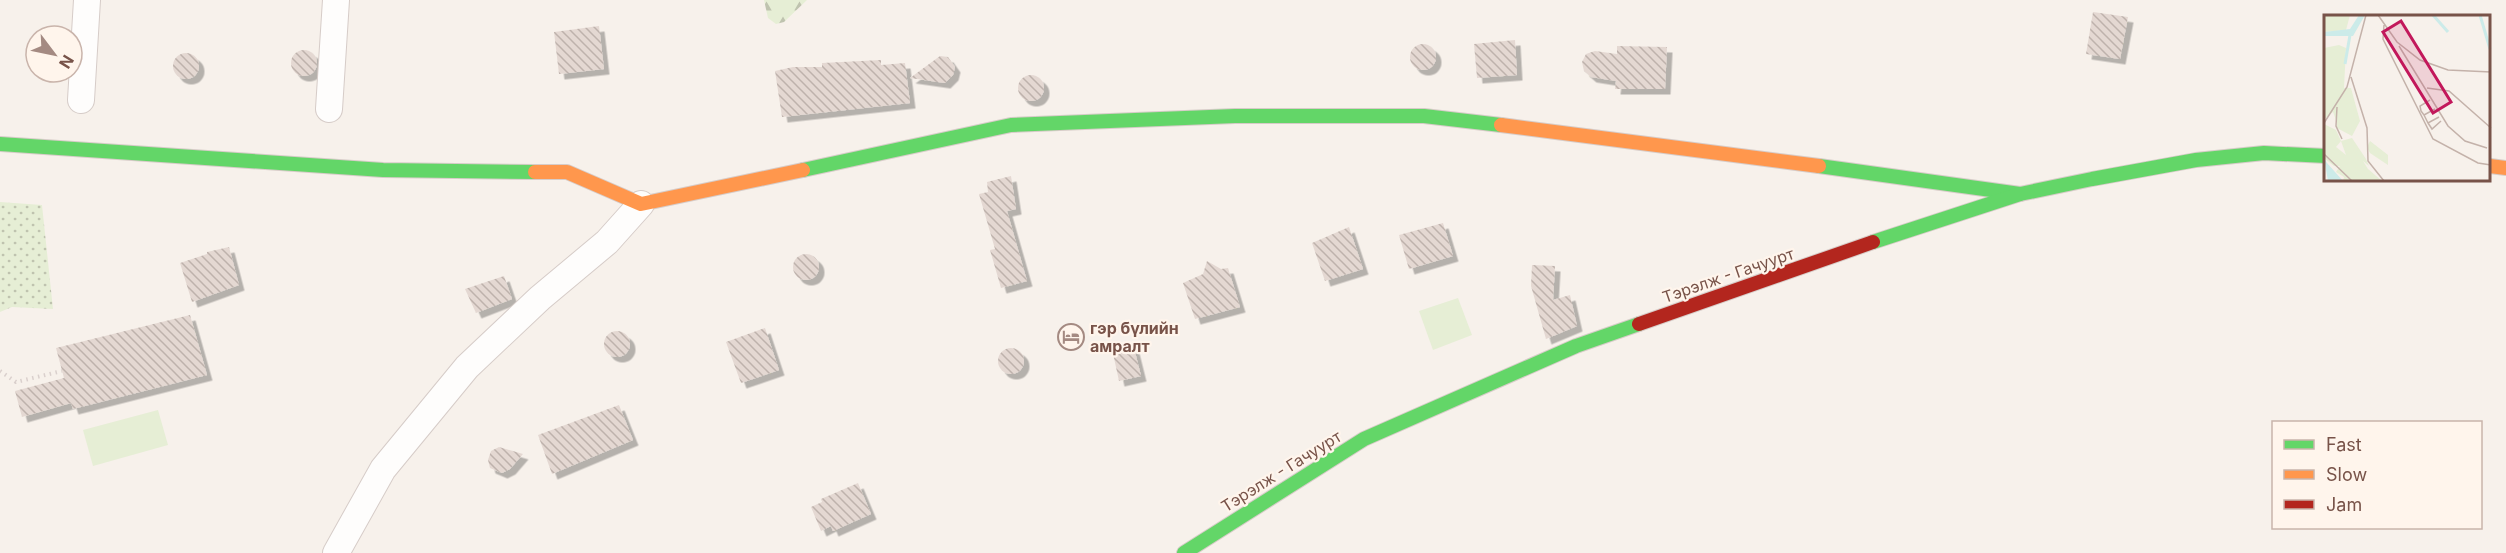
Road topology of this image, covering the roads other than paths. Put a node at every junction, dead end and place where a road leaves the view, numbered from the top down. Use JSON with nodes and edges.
{"nodes":[{"id":1,"x":87,"y":0,"type":"edge"},
{"id":2,"x":336,"y":0,"type":"edge"},
{"id":3,"x":81,"y":100,"type":"dead end"},
{"id":4,"x":329,"y":109,"type":"dead end"},
{"id":5,"x":0,"y":144,"type":"edge"},
{"id":6,"x":2324,"y":156,"type":"edge"},
{"id":7,"x":2491,"y":166,"type":"edge"},
{"id":8,"x":2506,"y":168,"type":"edge"},
{"id":9,"x":2020,"y":194,"type":"junction"},
{"id":10,"x":641,"y":204,"type":"junction"},
{"id":11,"x":336,"y":553,"type":"edge"},
{"id":12,"x":1184,"y":553,"type":"edge"}],
"edges":[{"from":1,"to":3,"type":"street"},
{"from":2,"to":4,"type":"street"},
{"from":5,"to":10,"type":"street"},
{"from":6,"to":9,"type":"street","name":"Тэрэлж - Гачуурт"},
{"from":7,"to":8,"type":"street"},
{"from":9,"to":10,"type":"street"},
{"from":9,"to":12,"type":"street","name":"Тэрэлж - Гачуурт"},
{"from":10,"to":11,"type":"street"}]}
